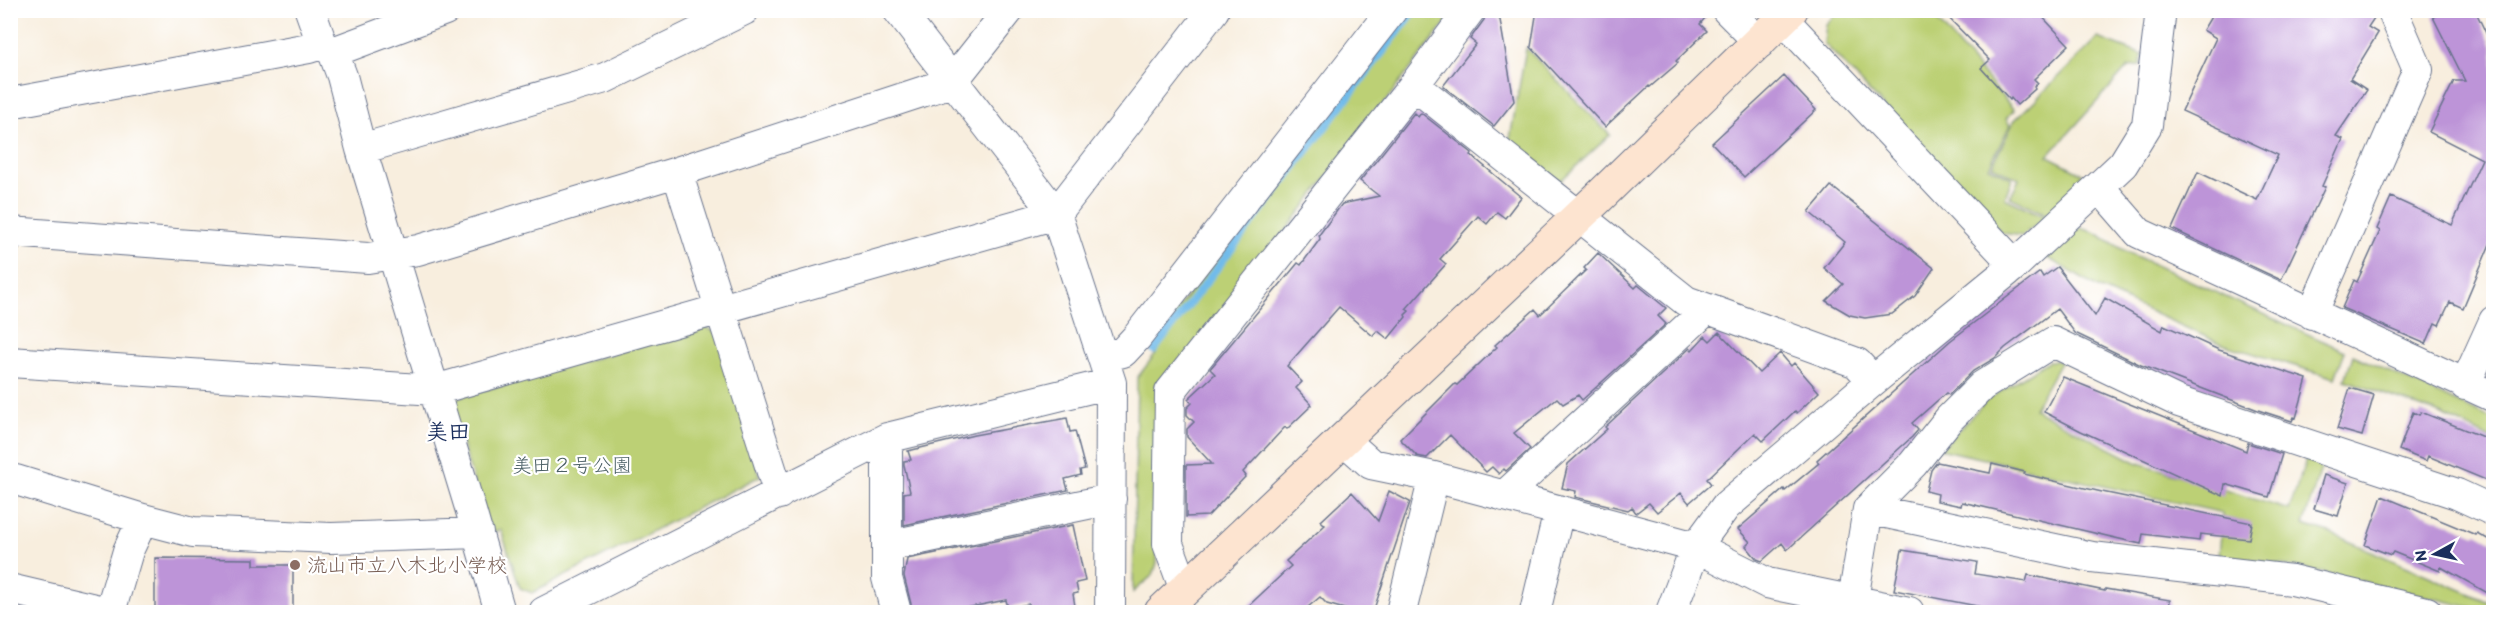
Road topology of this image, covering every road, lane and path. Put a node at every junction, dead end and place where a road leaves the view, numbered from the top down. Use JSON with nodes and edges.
{"nodes":[{"id":1,"x":310,"y":10,"type":"edge"},
{"id":2,"x":445,"y":10,"type":"edge"},
{"id":3,"x":744,"y":10,"type":"edge"},
{"id":4,"x":898,"y":10,"type":"edge"},
{"id":5,"x":1009,"y":10,"type":"edge"},
{"id":6,"x":1214,"y":10,"type":"edge"},
{"id":7,"x":1392,"y":10,"type":"edge"},
{"id":8,"x":1470,"y":10,"type":"edge"},
{"id":9,"x":1727,"y":10,"type":"edge"},
{"id":10,"x":2160,"y":10,"type":"edge"},
{"id":11,"x":2392,"y":10,"type":"edge"},
{"id":12,"x":1787,"y":15,"type":"edge"},
{"id":13,"x":1760,"y":43,"type":"junction"},
{"id":14,"x":327,"y":48,"type":"junction"},
{"id":15,"x":952,"y":82,"type":"junction"},
{"id":16,"x":1414,"y":85,"type":"junction"},
{"id":17,"x":10,"y":103,"type":"edge"},
{"id":18,"x":361,"y":150,"type":"junction"},
{"id":19,"x":677,"y":172,"type":"junction"},
{"id":20,"x":2100,"y":188,"type":"junction"},
{"id":21,"x":1056,"y":214,"type":"junction"},
{"id":22,"x":1580,"y":215,"type":"junction"},
{"id":23,"x":10,"y":232,"type":"edge"},
{"id":24,"x":394,"y":255,"type":"junction"},
{"id":25,"x":2015,"y":265,"type":"junction"},
{"id":26,"x":1707,"y":309,"type":"junction"},
{"id":27,"x":721,"y":310,"type":"junction"},
{"id":28,"x":2312,"y":314,"type":"junction"},
{"id":29,"x":2493,"y":321,"type":"edge"},
{"id":30,"x":10,"y":362,"type":"edge"},
{"id":31,"x":1107,"y":370,"type":"junction"},
{"id":32,"x":1873,"y":381,"type":"junction"},
{"id":33,"x":2465,"y":385,"type":"junction"},
{"id":34,"x":435,"y":390,"type":"junction"},
{"id":35,"x":2493,"y":397,"type":"edge"},
{"id":36,"x":887,"y":438,"type":"junction"},
{"id":37,"x":1344,"y":440,"type":"junction"},
{"id":38,"x":1434,"y":477,"type":"junction"},
{"id":39,"x":10,"y":481,"type":"edge"},
{"id":40,"x":779,"y":494,"type":"junction"},
{"id":41,"x":1504,"y":496,"type":"junction"},
{"id":42,"x":1111,"y":499,"type":"junction"},
{"id":43,"x":1868,"y":509,"type":"junction"},
{"id":44,"x":1559,"y":511,"type":"junction"},
{"id":45,"x":2493,"y":511,"type":"edge"},
{"id":46,"x":143,"y":519,"type":"junction"},
{"id":47,"x":478,"y":533,"type":"junction"},
{"id":48,"x":887,"y":546,"type":"junction"},
{"id":49,"x":1696,"y":547,"type":"junction"},
{"id":50,"x":10,"y":589,"type":"edge"},
{"id":51,"x":1185,"y":590,"type":"junction"},
{"id":52,"x":1852,"y":607,"type":"edge"},
{"id":53,"x":109,"y":612,"type":"edge"},
{"id":54,"x":500,"y":612,"type":"edge"},
{"id":55,"x":544,"y":612,"type":"edge"},
{"id":56,"x":896,"y":612,"type":"edge"},
{"id":57,"x":1110,"y":612,"type":"edge"},
{"id":58,"x":1161,"y":612,"type":"edge"},
{"id":59,"x":1401,"y":612,"type":"edge"},
{"id":60,"x":1535,"y":612,"type":"edge"},
{"id":61,"x":1671,"y":612,"type":"edge"},
{"id":62,"x":1909,"y":612,"type":"edge"},
{"id":63,"x":2427,"y":612,"type":"edge"}],
"edges":[{"from":1,"to":14,"type":"street"},
{"from":2,"to":14,"type":"street"},
{"from":3,"to":18,"type":"street"},
{"from":4,"to":15,"type":"street"},
{"from":5,"to":15,"type":"street"},
{"from":6,"to":21,"type":"street"},
{"from":7,"to":31,"type":"street"},
{"from":8,"to":16,"type":"street"},
{"from":9,"to":13,"type":"street"},
{"from":10,"to":20,"type":"street"},
{"from":11,"to":28,"type":"street"},
{"from":12,"to":13,"type":"street"},
{"from":12,"to":25,"type":"street"},
{"from":13,"to":22,"type":"street"},
{"from":14,"to":17,"type":"street"},
{"from":14,"to":18,"type":"street"},
{"from":15,"to":19,"type":"street"},
{"from":15,"to":21,"type":"street"},
{"from":16,"to":22,"type":"street"},
{"from":16,"to":51,"type":"street"},
{"from":18,"to":24,"type":"street"},
{"from":19,"to":24,"type":"street"},
{"from":19,"to":27,"type":"street"},
{"from":20,"to":25,"type":"street"},
{"from":20,"to":28,"type":"street"},
{"from":21,"to":27,"type":"street"},
{"from":21,"to":31,"type":"street"},
{"from":22,"to":26,"type":"street"},
{"from":22,"to":37,"type":"street"},
{"from":23,"to":24,"type":"street"},
{"from":24,"to":34,"type":"street"},
{"from":25,"to":32,"type":"street"},
{"from":26,"to":32,"type":"street"},
{"from":26,"to":41,"type":"street"},
{"from":27,"to":34,"type":"street"},
{"from":27,"to":40,"type":"street"},
{"from":28,"to":33,"type":"street"},
{"from":29,"to":33,"type":"street"},
{"from":30,"to":34,"type":"street"},
{"from":31,"to":36,"type":"street"},
{"from":31,"to":42,"type":"street"},
{"from":32,"to":49,"type":"street"},
{"from":33,"to":35,"type":"street"},
{"from":34,"to":47,"type":"street"},
{"from":36,"to":40,"type":"street"},
{"from":36,"to":48,"type":"street"},
{"from":37,"to":38,"type":"street"},
{"from":37,"to":51,"type":"street"},
{"from":38,"to":41,"type":"street"},
{"from":38,"to":59,"type":"street"},
{"from":39,"to":46,"type":"street"},
{"from":40,"to":55,"type":"street"},
{"from":41,"to":44,"type":"street"},
{"from":42,"to":48,"type":"street"},
{"from":42,"to":57,"type":"street"},
{"from":43,"to":45,"type":"street"},
{"from":43,"to":52,"type":"street"},
{"from":43,"to":63,"type":"street"},
{"from":44,"to":49,"type":"street"},
{"from":44,"to":60,"type":"street"},
{"from":46,"to":47,"type":"street"},
{"from":46,"to":53,"type":"street"},
{"from":47,"to":54,"type":"street"},
{"from":48,"to":56,"type":"street"},
{"from":49,"to":52,"type":"street"},
{"from":49,"to":61,"type":"street"},
{"from":50,"to":53,"type":"street"},
{"from":51,"to":58,"type":"street"},
{"from":52,"to":62,"type":"street"}]}
